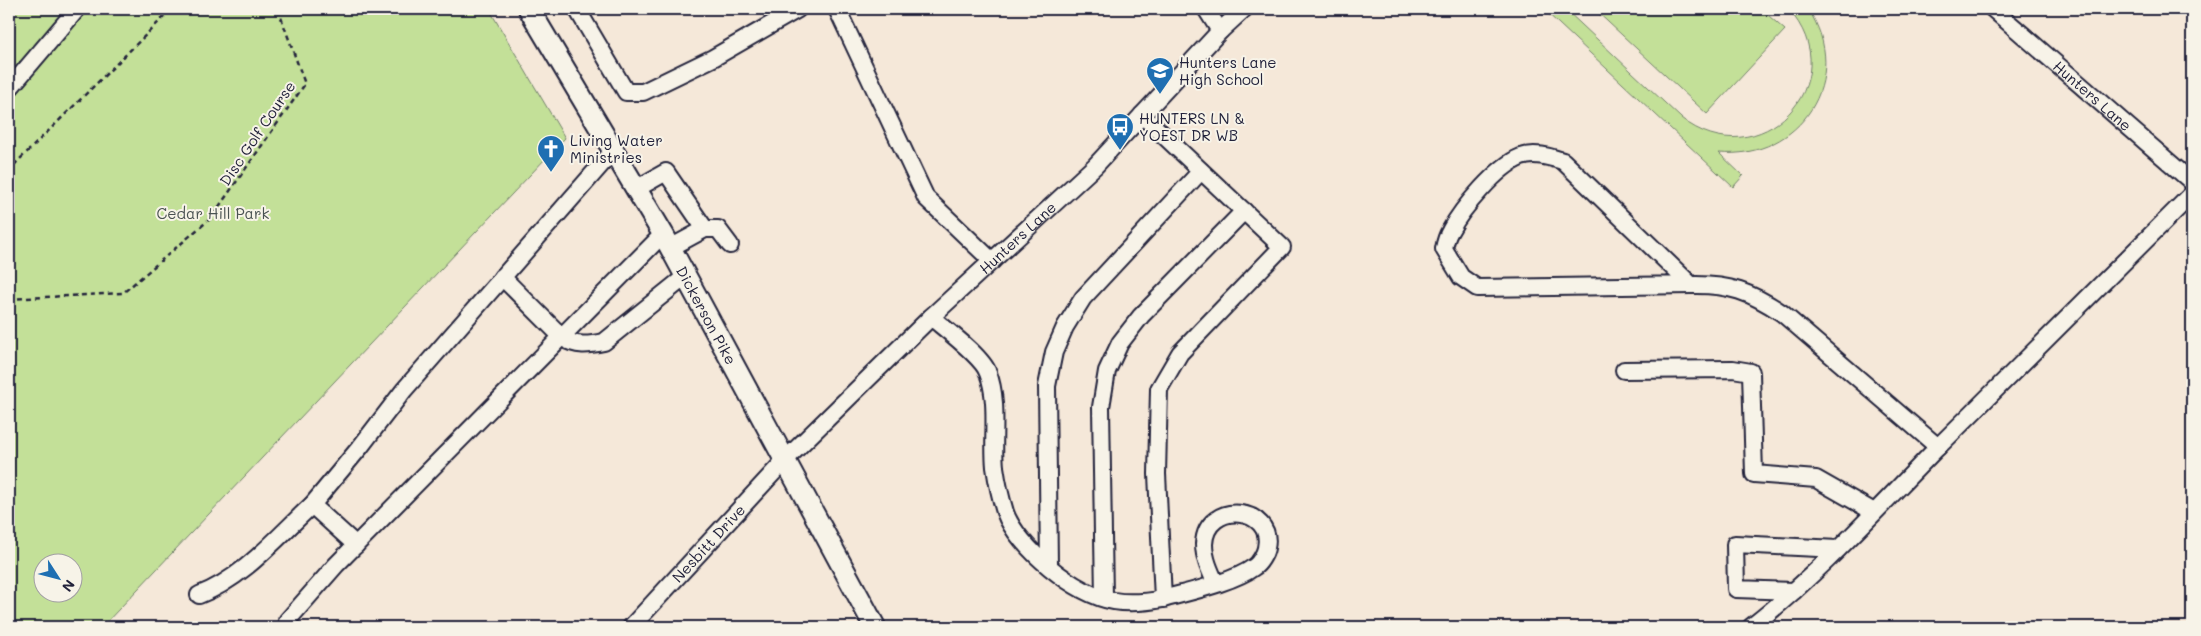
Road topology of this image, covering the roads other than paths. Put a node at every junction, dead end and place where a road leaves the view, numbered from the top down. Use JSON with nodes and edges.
{"nodes":[{"id":1,"x":78,"y":9,"type":"edge"},
{"id":2,"x":528,"y":9,"type":"edge"},
{"id":3,"x":578,"y":9,"type":"edge"},
{"id":4,"x":798,"y":9,"type":"edge"},
{"id":5,"x":837,"y":9,"type":"edge"},
{"id":6,"x":1206,"y":9,"type":"edge"},
{"id":7,"x":1244,"y":9,"type":"edge"},
{"id":8,"x":1994,"y":9,"type":"edge"},
{"id":9,"x":1220,"y":31,"type":"junction"},
{"id":10,"x":9,"y":89,"type":"edge"},
{"id":11,"x":1142,"y":115,"type":"junction"},
{"id":12,"x":613,"y":151,"type":"junction"},
{"id":13,"x":1201,"y":171,"type":"junction"},
{"id":14,"x":2192,"y":182,"type":"edge"},
{"id":15,"x":636,"y":189,"type":"junction"},
{"id":16,"x":2192,"y":194,"type":"edge"},
{"id":17,"x":1244,"y":211,"type":"junction"},
{"id":18,"x":705,"y":229,"type":"junction"},
{"id":19,"x":667,"y":241,"type":"junction"},
{"id":20,"x":730,"y":245,"type":"dead end"},
{"id":21,"x":992,"y":261,"type":"junction"},
{"id":22,"x":686,"y":276,"type":"junction"},
{"id":23,"x":502,"y":277,"type":"junction"},
{"id":24,"x":1691,"y":285,"type":"junction"},
{"id":25,"x":931,"y":317,"type":"junction"},
{"id":26,"x":563,"y":338,"type":"junction"},
{"id":27,"x":1624,"y":370,"type":"dead end"},
{"id":28,"x":1938,"y":447,"type":"junction"},
{"id":29,"x":786,"y":460,"type":"junction"},
{"id":30,"x":312,"y":505,"type":"junction"},
{"id":31,"x":1874,"y":512,"type":"junction"},
{"id":32,"x":356,"y":544,"type":"junction"},
{"id":33,"x":1838,"y":549,"type":"junction"},
{"id":34,"x":1049,"y":566,"type":"junction"},
{"id":35,"x":1216,"y":584,"type":"junction"},
{"id":36,"x":1794,"y":591,"type":"junction"},
{"id":37,"x":199,"y":595,"type":"dead end"},
{"id":38,"x":1104,"y":598,"type":"junction"},
{"id":39,"x":1163,"y":599,"type":"junction"},
{"id":40,"x":287,"y":621,"type":"dead end"},
{"id":41,"x":631,"y":627,"type":"edge"},
{"id":42,"x":875,"y":627,"type":"edge"},
{"id":43,"x":1751,"y":627,"type":"edge"}],
"edges":[{"from":1,"to":10,"type":"street"},
{"from":2,"to":12,"type":"main road","name":"Dickerson Pike"},
{"from":3,"to":4,"type":"street"},
{"from":5,"to":21,"type":"street"},
{"from":6,"to":9,"type":"street"},
{"from":7,"to":9,"type":"street","name":"Hunters Lane"},
{"from":8,"to":14,"type":"street","name":"Hunters Lane"},
{"from":9,"to":11,"type":"street","name":"Hunters Lane"},
{"from":11,"to":13,"type":"street"},
{"from":11,"to":21,"type":"street","name":"Hunters Lane"},
{"from":12,"to":15,"type":"main road","name":"Dickerson Pike"},
{"from":12,"to":23,"type":"street"},
{"from":13,"to":17,"type":"street"},
{"from":13,"to":34,"type":"street"},
{"from":15,"to":18,"type":"street"},
{"from":15,"to":19,"type":"main road","name":"Dickerson Pike"},
{"from":16,"to":28,"type":"street"},
{"from":17,"to":38,"type":"street"},
{"from":17,"to":39,"type":"street"},
{"from":18,"to":19,"type":"street"},
{"from":18,"to":20,"type":"street"},
{"from":19,"to":22,"type":"main road","name":"Dickerson Pike"},
{"from":19,"to":26,"type":"street"},
{"from":21,"to":25,"type":"street","name":"Hunters Lane"},
{"from":22,"to":26,"type":"street"},
{"from":22,"to":29,"type":"main road","name":"Dickerson Pike"},
{"from":23,"to":26,"type":"street"},
{"from":23,"to":30,"type":"street"},
{"from":24,"to":24,"type":"street"},
{"from":24,"to":28,"type":"street"},
{"from":25,"to":29,"type":"street","name":"Hunters Lane"},
{"from":25,"to":34,"type":"street"},
{"from":26,"to":32,"type":"street"},
{"from":27,"to":31,"type":"street"},
{"from":28,"to":31,"type":"street"},
{"from":29,"to":41,"type":"street","name":"Nesbitt Drive"},
{"from":29,"to":42,"type":"main road","name":"Dickerson Pike"},
{"from":30,"to":32,"type":"street"},
{"from":30,"to":37,"type":"street"},
{"from":31,"to":33,"type":"street"},
{"from":32,"to":40,"type":"street"},
{"from":33,"to":36,"type":"street"},
{"from":33,"to":36,"type":"street"},
{"from":34,"to":38,"type":"street"},
{"from":35,"to":35,"type":"street"},
{"from":35,"to":39,"type":"street"},
{"from":36,"to":43,"type":"street"},
{"from":38,"to":39,"type":"street"}]}
